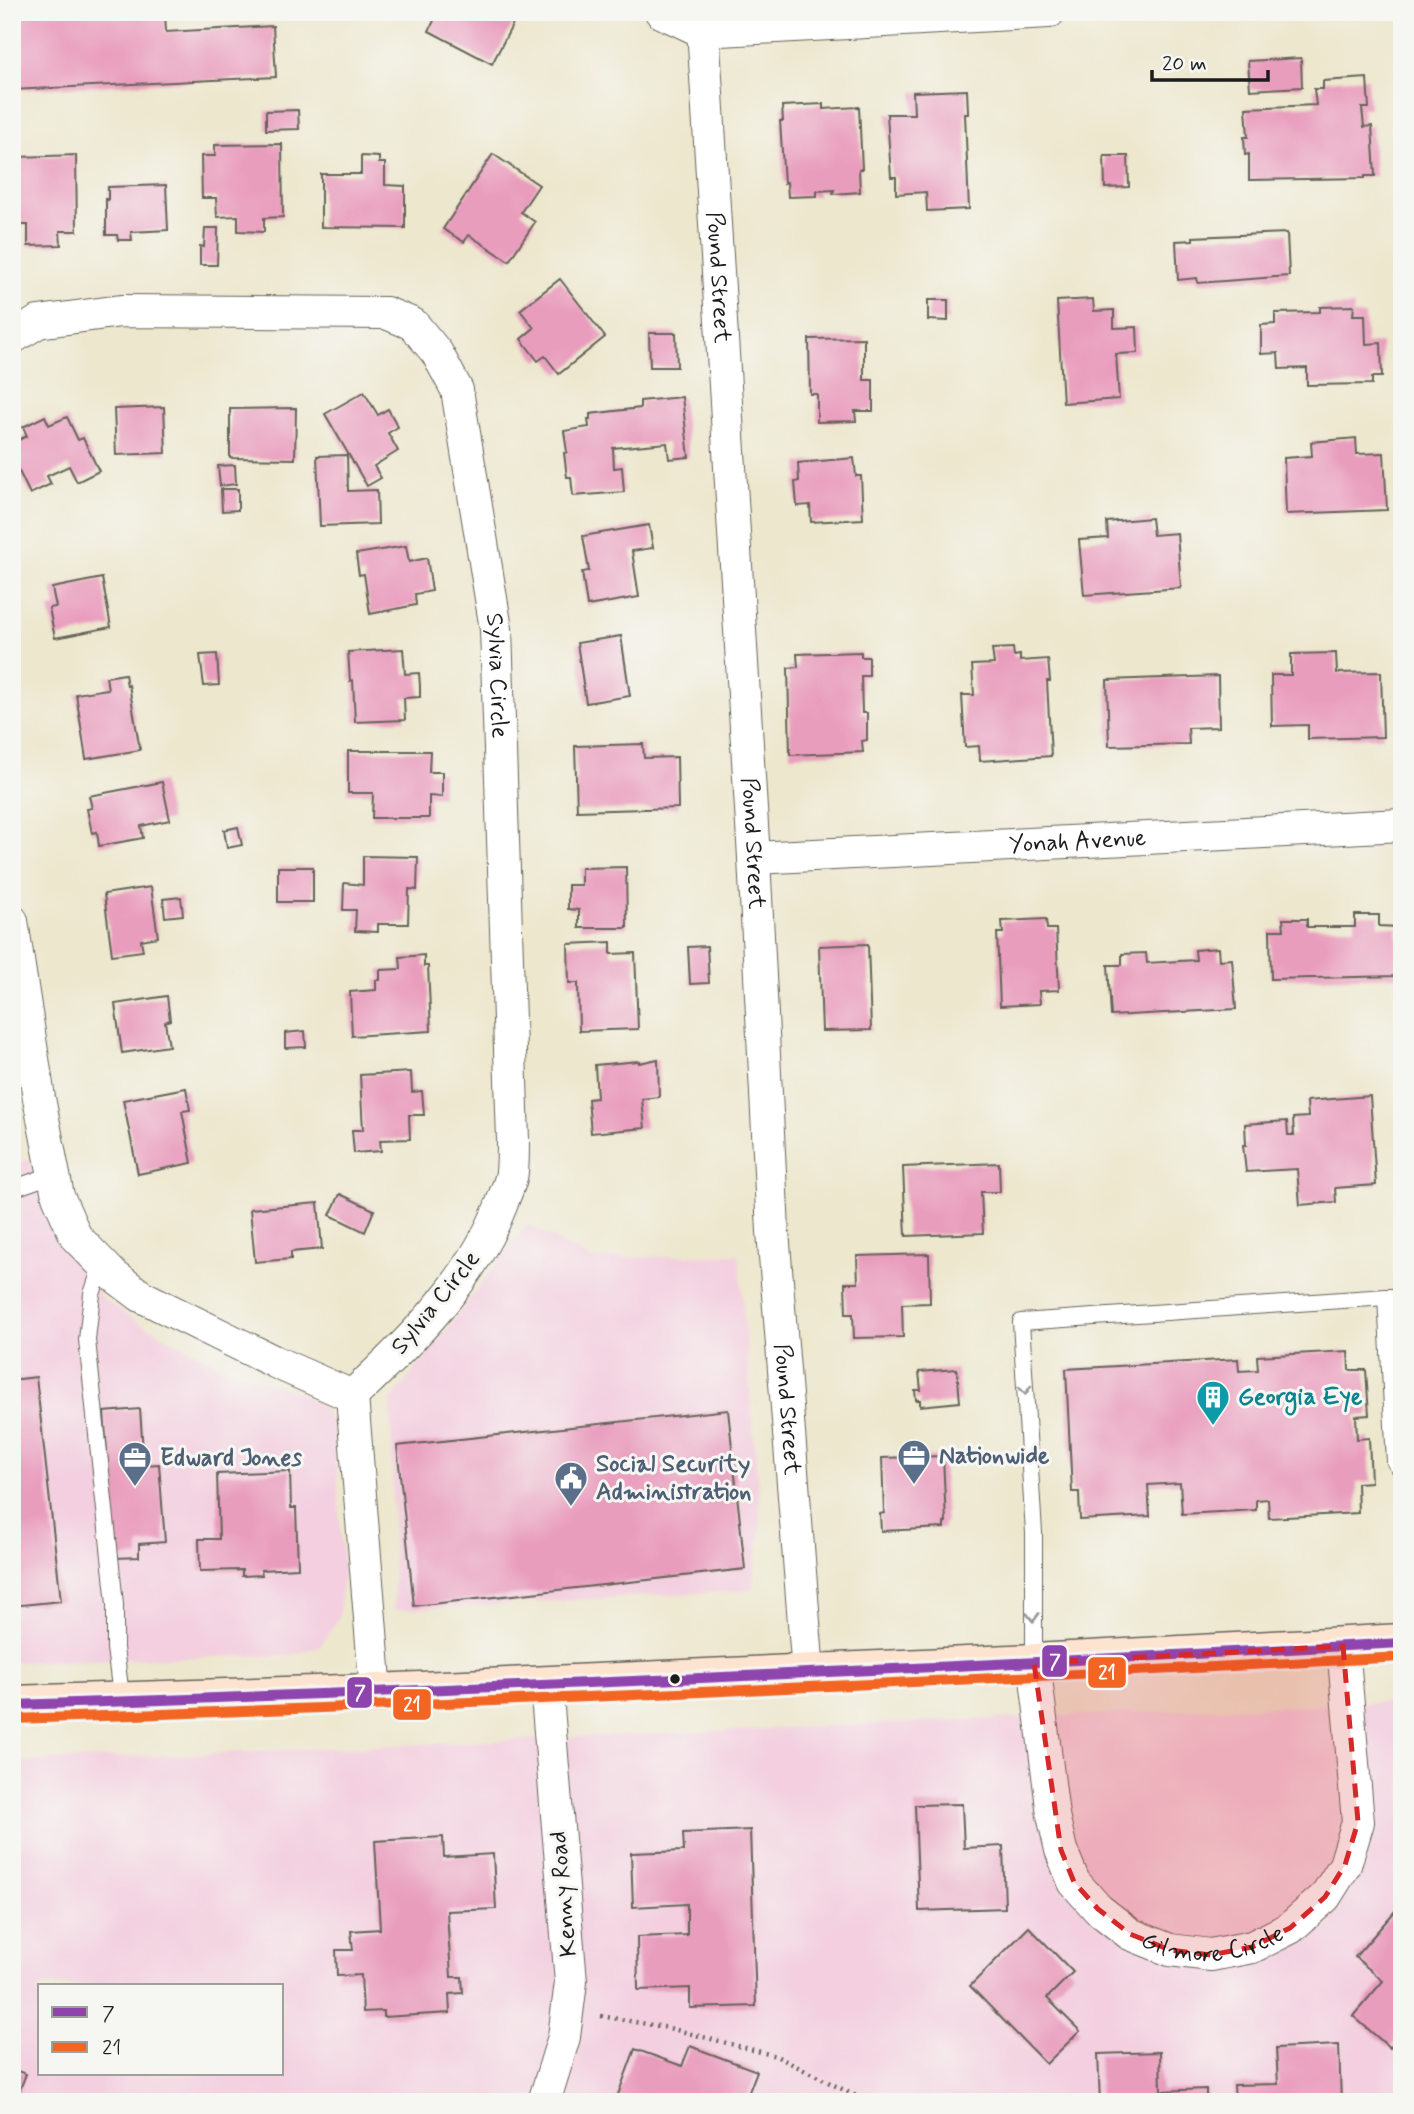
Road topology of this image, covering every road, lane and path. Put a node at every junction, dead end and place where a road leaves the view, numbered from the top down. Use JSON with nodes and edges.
{"nodes":[{"id":1,"x":661,"y":12,"type":"edge"},
{"id":2,"x":1049,"y":12,"type":"edge"},
{"id":3,"x":844,"y":18,"type":"edge"},
{"id":4,"x":702,"y":22,"type":"edge"},
{"id":5,"x":12,"y":338,"type":"edge"},
{"id":6,"x":1402,"y":825,"type":"edge"},
{"id":7,"x":754,"y":859,"type":"junction"},
{"id":8,"x":12,"y":921,"type":"edge"},
{"id":9,"x":54,"y":1174,"type":"junction"},
{"id":10,"x":12,"y":1189,"type":"edge"},
{"id":11,"x":102,"y":1264,"type":"junction"},
{"id":12,"x":1394,"y":1297,"type":"edge"},
{"id":13,"x":352,"y":1396,"type":"junction"},
{"id":14,"x":1402,"y":1471,"type":"edge"},
{"id":15,"x":1402,"y":1643,"type":"edge"},
{"id":16,"x":1343,"y":1646,"type":"junction"},
{"id":17,"x":1034,"y":1663,"type":"junction"},
{"id":18,"x":808,"y":1673,"type":"junction"},
{"id":19,"x":546,"y":1684,"type":"junction"},
{"id":20,"x":376,"y":1693,"type":"junction"},
{"id":21,"x":122,"y":1703,"type":"junction"},
{"id":22,"x":12,"y":1705,"type":"edge"},
{"id":23,"x":568,"y":2008,"type":"junction"},
{"id":24,"x":544,"y":2102,"type":"edge"},
{"id":25,"x":868,"y":2102,"type":"edge"}],
"edges":[{"from":1,"to":4,"type":"street"},
{"from":2,"to":3,"type":"street"},
{"from":3,"to":4,"type":"street"},
{"from":4,"to":7,"type":"street","name":"Pound Street"},
{"from":5,"to":13,"type":"street","name":"Sylvia Circle"},
{"from":6,"to":7,"type":"street","name":"Yonah Avenue"},
{"from":7,"to":18,"type":"street","name":"Pound Street"},
{"from":8,"to":9,"type":"street"},
{"from":9,"to":10,"type":"lane"},
{"from":9,"to":11,"type":"street"},
{"from":11,"to":13,"type":"street"},
{"from":11,"to":21,"type":"lane"},
{"from":12,"to":14,"type":"lane"},
{"from":12,"to":17,"type":"lane","one_way":true},
{"from":13,"to":20,"type":"street"},
{"from":15,"to":16,"type":"main road"},
{"from":16,"to":17,"type":"main road"},
{"from":16,"to":17,"type":"street","name":"Gilmore Circle"},
{"from":17,"to":18,"type":"main road"},
{"from":18,"to":19,"type":"main road"},
{"from":19,"to":20,"type":"main road"},
{"from":19,"to":23,"type":"street","name":"Kenny Road"},
{"from":20,"to":21,"type":"main road"},
{"from":21,"to":22,"type":"main road"},
{"from":23,"to":24,"type":"street","name":"Kenny Road"},
{"from":23,"to":25,"type":"path"}]}
